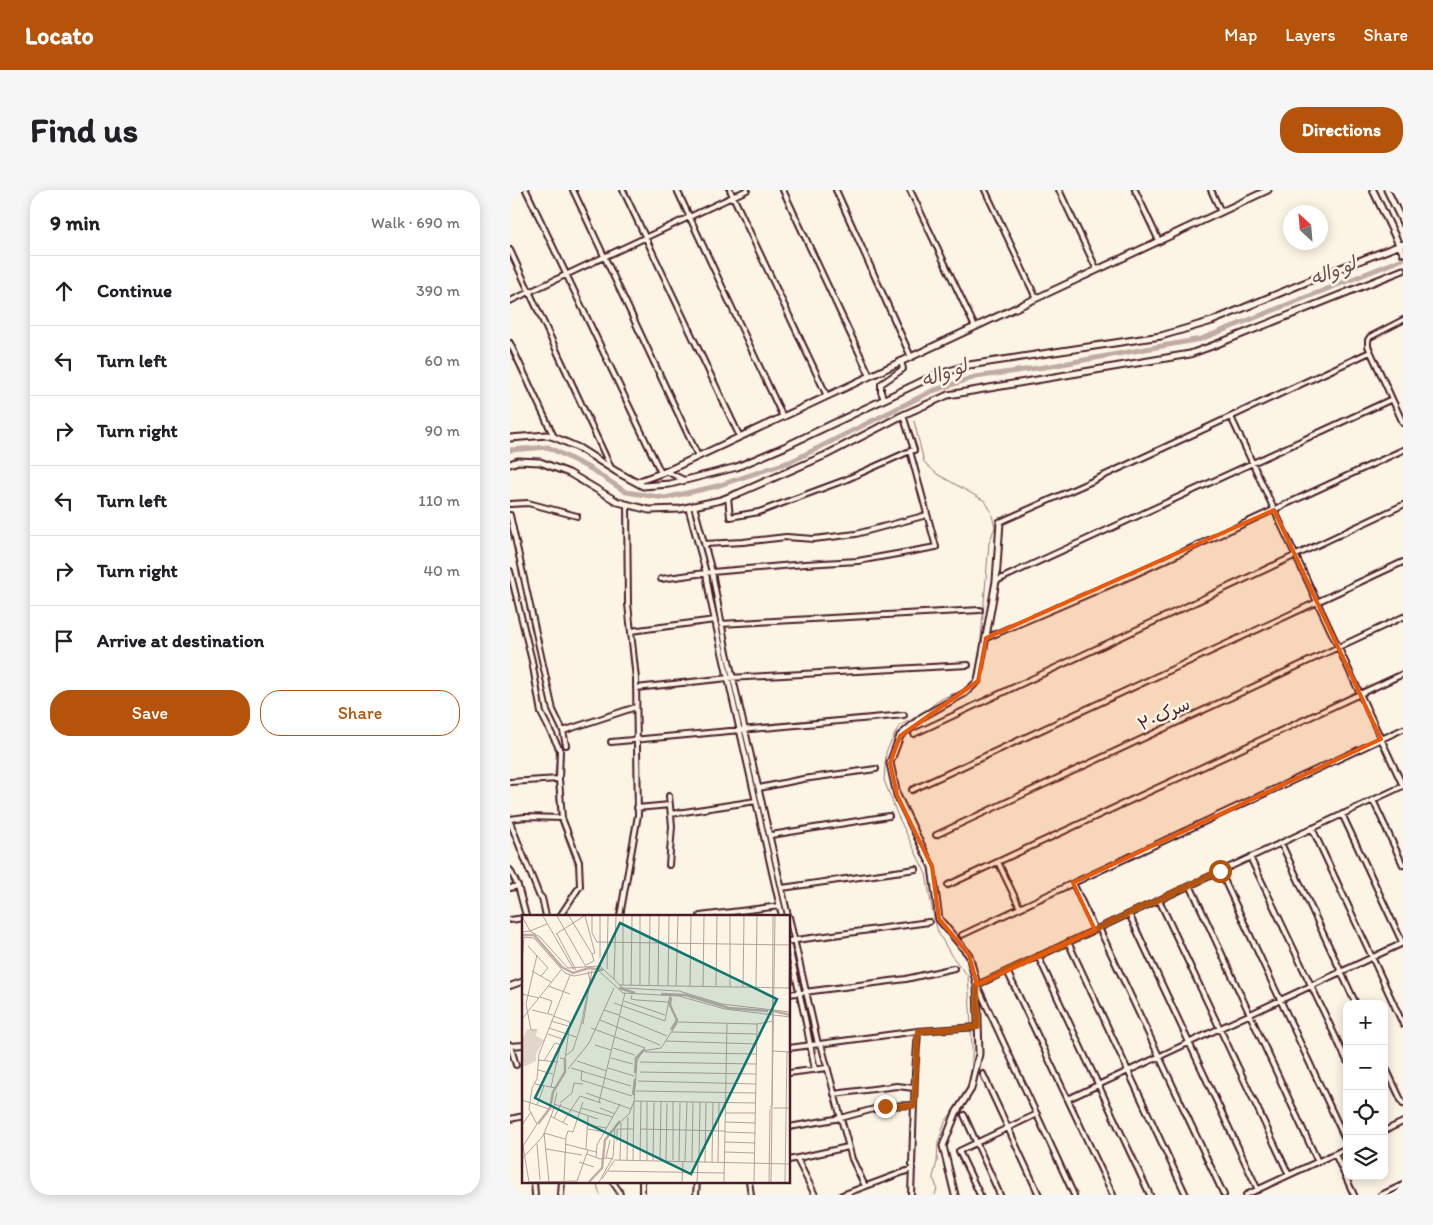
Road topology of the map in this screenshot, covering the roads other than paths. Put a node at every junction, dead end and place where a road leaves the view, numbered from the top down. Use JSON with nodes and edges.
{"nodes":[{"id":1,"x":526,"y":190,"type":"edge"},
{"id":2,"x":573,"y":190,"type":"edge"},
{"id":3,"x":623,"y":190,"type":"edge"},
{"id":4,"x":677,"y":190,"type":"edge"},
{"id":5,"x":730,"y":190,"type":"edge"},
{"id":6,"x":747,"y":190,"type":"edge"},
{"id":7,"x":783,"y":190,"type":"edge"},
{"id":8,"x":836,"y":190,"type":"edge"},
{"id":9,"x":910,"y":190,"type":"edge"},
{"id":10,"x":985,"y":190,"type":"edge"},
{"id":11,"x":1059,"y":190,"type":"edge"},
{"id":12,"x":1135,"y":190,"type":"edge"},
{"id":13,"x":1211,"y":190,"type":"edge"},
{"id":14,"x":1268,"y":190,"type":"edge"},
{"id":15,"x":1373,"y":190,"type":"edge"},
{"id":16,"x":1387,"y":190,"type":"edge"},
{"id":17,"x":733,"y":196,"type":"junction"},
{"id":18,"x":1221,"y":212,"type":"junction"},
{"id":19,"x":689,"y":217,"type":"junction"},
{"id":20,"x":1403,"y":223,"type":"edge"},
{"id":21,"x":646,"y":238,"type":"junction"},
{"id":22,"x":1160,"y":241,"type":"junction"},
{"id":23,"x":1402,"y":248,"type":"edge"},
{"id":24,"x":510,"y":250,"type":"edge"},
{"id":25,"x":604,"y":257,"type":"junction"},
{"id":26,"x":1097,"y":270,"type":"junction"},
{"id":27,"x":1403,"y":270,"type":"edge"},
{"id":28,"x":568,"y":274,"type":"junction"},
{"id":29,"x":529,"y":292,"type":"junction"},
{"id":30,"x":1036,"y":298,"type":"junction"},
{"id":31,"x":510,"y":301,"type":"edge"},
{"id":32,"x":1403,"y":320,"type":"edge"},
{"id":33,"x":975,"y":327,"type":"junction"},
{"id":34,"x":510,"y":343,"type":"edge"},
{"id":35,"x":1370,"y":352,"type":"junction"},
{"id":36,"x":911,"y":357,"type":"junction"},
{"id":37,"x":901,"y":361,"type":"junction"},
{"id":38,"x":870,"y":376,"type":"junction"},
{"id":39,"x":827,"y":396,"type":"junction"},
{"id":40,"x":884,"y":398,"type":"junction"},
{"id":41,"x":1392,"y":399,"type":"junction"},
{"id":42,"x":903,"y":415,"type":"junction"},
{"id":43,"x":783,"y":417,"type":"junction"},
{"id":44,"x":1231,"y":417,"type":"junction"},
{"id":45,"x":1403,"y":423,"type":"edge"},
{"id":46,"x":554,"y":437,"type":"junction"},
{"id":47,"x":740,"y":437,"type":"junction"},
{"id":48,"x":510,"y":438,"type":"edge"},
{"id":49,"x":1403,"y":450,"type":"edge"},
{"id":50,"x":910,"y":451,"type":"junction"},
{"id":51,"x":698,"y":456,"type":"junction"},
{"id":52,"x":1253,"y":463,"type":"junction"},
{"id":53,"x":510,"y":464,"type":"edge"},
{"id":54,"x":612,"y":469,"type":"junction"},
{"id":55,"x":662,"y":471,"type":"junction"},
{"id":56,"x":684,"y":480,"type":"junction"},
{"id":57,"x":637,"y":482,"type":"junction"},
{"id":58,"x":728,"y":497,"type":"junction"},
{"id":59,"x":510,"y":504,"type":"edge"},
{"id":60,"x":627,"y":504,"type":"junction"},
{"id":61,"x":1403,"y":505,"type":"edge"},
{"id":62,"x":691,"y":507,"type":"junction"},
{"id":63,"x":1274,"y":510,"type":"junction"},
{"id":64,"x":510,"y":515,"type":"edge"},
{"id":65,"x":927,"y":515,"type":"junction"},
{"id":66,"x":577,"y":516,"type":"dead end"},
{"id":67,"x":1000,"y":522,"type":"joint"},
{"id":68,"x":704,"y":544,"type":"junction"},
{"id":69,"x":1296,"y":556,"type":"junction"},
{"id":70,"x":1403,"y":562,"type":"edge"},
{"id":71,"x":510,"y":571,"type":"edge"},
{"id":72,"x":712,"y":572,"type":"junction"},
{"id":73,"x":706,"y":573,"type":"junction"},
{"id":74,"x":660,"y":579,"type":"dead end"},
{"id":75,"x":996,"y":581,"type":"junction"},
{"id":76,"x":1317,"y":601,"type":"junction"},
{"id":77,"x":980,"y":610,"type":"dead end"},
{"id":78,"x":1403,"y":617,"type":"edge"},
{"id":79,"x":717,"y":623,"type":"junction"},
{"id":80,"x":631,"y":631,"type":"junction"},
{"id":81,"x":986,"y":638,"type":"junction"},
{"id":82,"x":1339,"y":648,"type":"junction"},
{"id":83,"x":968,"y":666,"type":"dead end"},
{"id":84,"x":1403,"y":674,"type":"edge"},
{"id":85,"x":728,"y":678,"type":"junction"},
{"id":86,"x":734,"y":678,"type":"junction"},
{"id":87,"x":636,"y":688,"type":"junction"},
{"id":88,"x":1360,"y":694,"type":"junction"},
{"id":89,"x":636,"y":707,"type":"junction"},
{"id":90,"x":904,"y":715,"type":"dead end"},
{"id":91,"x":1403,"y":729,"type":"edge"},
{"id":92,"x":740,"y":730,"type":"junction"},
{"id":93,"x":746,"y":730,"type":"junction"},
{"id":94,"x":563,"y":731,"type":"junction"},
{"id":95,"x":914,"y":734,"type":"dead end"},
{"id":96,"x":1381,"y":739,"type":"junction"},
{"id":97,"x":636,"y":740,"type":"junction"},
{"id":98,"x":611,"y":742,"type":"dead end"},
{"id":99,"x":566,"y":745,"type":"dead end"},
{"id":100,"x":876,"y":768,"type":"dead end"},
{"id":101,"x":559,"y":778,"type":"junction"},
{"id":102,"x":510,"y":782,"type":"edge"},
{"id":103,"x":1403,"y":786,"type":"edge"},
{"id":104,"x":759,"y":788,"type":"junction"},
{"id":105,"x":912,"y":790,"type":"dead end"},
{"id":106,"x":669,"y":796,"type":"dead end"},
{"id":107,"x":1373,"y":800,"type":"junction"},
{"id":108,"x":756,"y":801,"type":"junction"},
{"id":109,"x":670,"y":806,"type":"junction"},
{"id":110,"x":637,"y":808,"type":"junction"},
{"id":111,"x":671,"y":814,"type":"junction"},
{"id":112,"x":1342,"y":814,"type":"junction"},
{"id":113,"x":889,"y":816,"type":"dead end"},
{"id":114,"x":562,"y":818,"type":"junction"},
{"id":115,"x":510,"y":820,"type":"edge"},
{"id":116,"x":1312,"y":828,"type":"junction"},
{"id":117,"x":770,"y":835,"type":"junction"},
{"id":118,"x":936,"y":835,"type":"dead end"},
{"id":119,"x":1281,"y":842,"type":"junction"},
{"id":120,"x":1250,"y":857,"type":"junction"},
{"id":121,"x":998,"y":862,"type":"junction"},
{"id":122,"x":669,"y":865,"type":"dead end"},
{"id":123,"x":1403,"y":865,"type":"edge"},
{"id":124,"x":916,"y":869,"type":"dead end"},
{"id":125,"x":510,"y":870,"type":"edge"},
{"id":126,"x":1220,"y":871,"type":"junction"},
{"id":127,"x":1074,"y":883,"type":"junction"},
{"id":128,"x":948,"y":885,"type":"dead end"},
{"id":129,"x":1190,"y":885,"type":"junction"},
{"id":130,"x":518,"y":886,"type":"junction"},
{"id":131,"x":510,"y":888,"type":"edge"},
{"id":132,"x":782,"y":888,"type":"junction"},
{"id":133,"x":1159,"y":900,"type":"junction"},
{"id":134,"x":780,"y":906,"type":"junction"},
{"id":135,"x":1020,"y":908,"type":"junction"},
{"id":136,"x":1129,"y":914,"type":"junction"},
{"id":137,"x":525,"y":915,"type":"edge"},
{"id":138,"x":546,"y":915,"type":"edge"},
{"id":139,"x":561,"y":915,"type":"edge"},
{"id":140,"x":620,"y":915,"type":"edge"},
{"id":141,"x":708,"y":915,"type":"edge"},
{"id":142,"x":782,"y":915,"type":"edge"},
{"id":143,"x":789,"y":915,"type":"edge"},
{"id":144,"x":790,"y":922,"type":"edge"},
{"id":145,"x":929,"y":922,"type":"dead end"},
{"id":146,"x":1097,"y":928,"type":"junction"},
{"id":147,"x":962,"y":935,"type":"dead end"},
{"id":148,"x":794,"y":940,"type":"junction"},
{"id":149,"x":790,"y":941,"type":"edge"},
{"id":150,"x":1068,"y":942,"type":"junction"},
{"id":151,"x":1403,"y":943,"type":"edge"},
{"id":152,"x":790,"y":952,"type":"edge"},
{"id":153,"x":1038,"y":956,"type":"junction"},
{"id":154,"x":1372,"y":957,"type":"junction"},
{"id":155,"x":954,"y":968,"type":"dead end"},
{"id":156,"x":1007,"y":971,"type":"junction"},
{"id":157,"x":1341,"y":972,"type":"junction"},
{"id":158,"x":522,"y":982,"type":"edge"},
{"id":159,"x":977,"y":985,"type":"junction"},
{"id":160,"x":510,"y":986,"type":"edge"},
{"id":161,"x":1311,"y":986,"type":"junction"},
{"id":162,"x":806,"y":991,"type":"junction"},
{"id":163,"x":799,"y":992,"type":"junction"},
{"id":164,"x":790,"y":994,"type":"edge"},
{"id":165,"x":1280,"y":1000,"type":"junction"},
{"id":166,"x":1354,"y":1000,"type":"edge"},
{"id":167,"x":1250,"y":1014,"type":"junction"},
{"id":168,"x":1403,"y":1024,"type":"edge"},
{"id":169,"x":978,"y":1027,"type":"junction"},
{"id":170,"x":1219,"y":1029,"type":"junction"},
{"id":171,"x":918,"y":1031,"type":"junction"},
{"id":172,"x":1190,"y":1042,"type":"junction"},
{"id":173,"x":819,"y":1044,"type":"junction"},
{"id":174,"x":510,"y":1045,"type":"edge"},
{"id":175,"x":810,"y":1045,"type":"junction"},
{"id":176,"x":790,"y":1048,"type":"edge"},
{"id":177,"x":1343,"y":1053,"type":"edge"},
{"id":178,"x":1159,"y":1057,"type":"junction"},
{"id":179,"x":516,"y":1065,"type":"dead end"},
{"id":180,"x":827,"y":1068,"type":"junction"},
{"id":181,"x":815,"y":1070,"type":"junction"},
{"id":182,"x":1128,"y":1071,"type":"junction"},
{"id":183,"x":1388,"y":1072,"type":"edge"},
{"id":184,"x":790,"y":1073,"type":"edge"},
{"id":185,"x":983,"y":1074,"type":"dead end"},
{"id":186,"x":1098,"y":1085,"type":"junction"},
{"id":187,"x":914,"y":1088,"type":"junction"},
{"id":188,"x":834,"y":1094,"type":"junction"},
{"id":189,"x":1068,"y":1100,"type":"junction"},
{"id":190,"x":1403,"y":1104,"type":"edge"},
{"id":191,"x":914,"y":1106,"type":"junction"},
{"id":192,"x":1037,"y":1114,"type":"junction"},
{"id":193,"x":964,"y":1115,"type":"dead end"},
{"id":194,"x":841,"y":1118,"type":"junction"},
{"id":195,"x":1403,"y":1122,"type":"edge"},
{"id":196,"x":790,"y":1127,"type":"edge"},
{"id":197,"x":1007,"y":1128,"type":"junction"},
{"id":198,"x":1388,"y":1129,"type":"edge"},
{"id":199,"x":1343,"y":1135,"type":"edge"},
{"id":200,"x":976,"y":1142,"type":"junction"},
{"id":201,"x":848,"y":1147,"type":"junction"},
{"id":202,"x":1343,"y":1150,"type":"edge"},
{"id":203,"x":1335,"y":1154,"type":"junction"},
{"id":204,"x":798,"y":1159,"type":"junction"},
{"id":205,"x":790,"y":1160,"type":"edge"},
{"id":206,"x":1318,"y":1162,"type":"junction"},
{"id":207,"x":912,"y":1168,"type":"junction"},
{"id":208,"x":1288,"y":1175,"type":"junction"},
{"id":209,"x":534,"y":1182,"type":"edge"},
{"id":210,"x":562,"y":1182,"type":"edge"},
{"id":211,"x":613,"y":1182,"type":"edge"},
{"id":212,"x":642,"y":1182,"type":"edge"},
{"id":213,"x":697,"y":1182,"type":"edge"},
{"id":214,"x":749,"y":1182,"type":"edge"},
{"id":215,"x":1403,"y":1185,"type":"edge"},
{"id":216,"x":865,"y":1186,"type":"junction"},
{"id":217,"x":1258,"y":1190,"type":"junction"},
{"id":218,"x":535,"y":1195,"type":"edge"},
{"id":219,"x":561,"y":1195,"type":"edge"},
{"id":220,"x":620,"y":1195,"type":"edge"},
{"id":221,"x":642,"y":1195,"type":"edge"},
{"id":222,"x":696,"y":1195,"type":"edge"},
{"id":223,"x":751,"y":1195,"type":"edge"},
{"id":224,"x":815,"y":1195,"type":"edge"},
{"id":225,"x":842,"y":1195,"type":"edge"},
{"id":226,"x":909,"y":1195,"type":"edge"},
{"id":227,"x":955,"y":1195,"type":"edge"},
{"id":228,"x":980,"y":1195,"type":"edge"},
{"id":229,"x":1000,"y":1195,"type":"edge"},
{"id":230,"x":1039,"y":1195,"type":"edge"},
{"id":231,"x":1074,"y":1195,"type":"edge"},
{"id":232,"x":1113,"y":1195,"type":"edge"},
{"id":233,"x":1150,"y":1195,"type":"edge"},
{"id":234,"x":1186,"y":1195,"type":"edge"},
{"id":235,"x":1224,"y":1195,"type":"edge"},
{"id":236,"x":1246,"y":1195,"type":"edge"},
{"id":237,"x":1354,"y":1195,"type":"edge"},
{"id":238,"x":1381,"y":1195,"type":"edge"}],
"edges":[{"from":1,"to":28,"type":"street"},
{"from":2,"to":25,"type":"street"},
{"from":3,"to":21,"type":"street"},
{"from":4,"to":19,"type":"street"},
{"from":5,"to":17,"type":"street"},
{"from":6,"to":17,"type":"street"},
{"from":7,"to":38,"type":"street"},
{"from":8,"to":36,"type":"street"},
{"from":9,"to":33,"type":"street"},
{"from":10,"to":30,"type":"street"},
{"from":11,"to":26,"type":"street"},
{"from":12,"to":22,"type":"street"},
{"from":13,"to":18,"type":"street"},
{"from":14,"to":18,"type":"street"},
{"from":15,"to":23,"type":"street"},
{"from":16,"to":20,"type":"street"},
{"from":17,"to":19,"type":"street"},
{"from":17,"to":39,"type":"street"},
{"from":18,"to":22,"type":"street"},
{"from":19,"to":21,"type":"street"},
{"from":19,"to":43,"type":"street"},
{"from":21,"to":25,"type":"street"},
{"from":21,"to":47,"type":"street"},
{"from":22,"to":26,"type":"street"},
{"from":23,"to":40,"type":"street"},
{"from":24,"to":29,"type":"street"},
{"from":25,"to":28,"type":"street"},
{"from":25,"to":51,"type":"street"},
{"from":26,"to":30,"type":"street"},
{"from":27,"to":42,"type":"street"},
{"from":28,"to":29,"type":"street"},
{"from":28,"to":55,"type":"street"},
{"from":29,"to":31,"type":"street"},
{"from":29,"to":54,"type":"street"},
{"from":30,"to":33,"type":"street"},
{"from":32,"to":35,"type":"street"},
{"from":33,"to":36,"type":"street"},
{"from":34,"to":46,"type":"street"},
{"from":35,"to":41,"type":"street"},
{"from":35,"to":44,"type":"street"},
{"from":36,"to":37,"type":"street"},
{"from":37,"to":38,"type":"street"},
{"from":37,"to":40,"type":"street"},
{"from":38,"to":39,"type":"street"},
{"from":39,"to":43,"type":"street"},
{"from":40,"to":56,"type":"street"},
{"from":41,"to":45,"type":"street"},
{"from":41,"to":52,"type":"street"},
{"from":42,"to":50,"type":"street"},
{"from":42,"to":58,"type":"street"},
{"from":43,"to":47,"type":"street"},
{"from":44,"to":52,"type":"street"},
{"from":44,"to":67,"type":"street"},
{"from":46,"to":48,"type":"street"},
{"from":46,"to":54,"type":"street"},
{"from":47,"to":51,"type":"street"},
{"from":49,"to":63,"type":"street"},
{"from":50,"to":58,"type":"street"},
{"from":50,"to":65,"type":"street"},
{"from":51,"to":55,"type":"street"},
{"from":52,"to":63,"type":"street"},
{"from":52,"to":75,"type":"street"},
{"from":53,"to":60,"type":"street"},
{"from":54,"to":57,"type":"street"},
{"from":55,"to":56,"type":"street"},
{"from":55,"to":57,"type":"street"},
{"from":56,"to":57,"type":"street"},
{"from":58,"to":62,"type":"street"},
{"from":59,"to":66,"type":"street"},
{"from":60,"to":62,"type":"street"},
{"from":60,"to":80,"type":"street"},
{"from":61,"to":69,"type":"street"},
{"from":62,"to":68,"type":"street"},
{"from":62,"to":73,"type":"street"},
{"from":63,"to":69,"type":"street"},
{"from":63,"to":81,"type":"street"},
{"from":64,"to":94,"type":"street"},
{"from":65,"to":68,"type":"street"},
{"from":65,"to":72,"type":"street"},
{"from":67,"to":75,"type":"street"},
{"from":68,"to":72,"type":"street"},
{"from":69,"to":76,"type":"street"},
{"from":69,"to":95,"type":"street"},
{"from":70,"to":76,"type":"street"},
{"from":71,"to":101,"type":"street"},
{"from":72,"to":73,"type":"street"},
{"from":72,"to":79,"type":"street"},
{"from":73,"to":74,"type":"street"},
{"from":73,"to":79,"type":"street"},
{"from":75,"to":81,"type":"street"},
{"from":76,"to":82,"type":"street"},
{"from":76,"to":105,"type":"street"},
{"from":77,"to":79,"type":"street"},
{"from":78,"to":82,"type":"street","name":"سرک۲۰"},
{"from":79,"to":80,"type":"street"},
{"from":79,"to":85,"type":"street"},
{"from":79,"to":86,"type":"street"},
{"from":80,"to":87,"type":"street"},
{"from":81,"to":159,"type":"street"},
{"from":82,"to":88,"type":"street"},
{"from":82,"to":118,"type":"street","name":"سرک۲۰"},
{"from":83,"to":86,"type":"street"},
{"from":84,"to":88,"type":"street"},
{"from":85,"to":86,"type":"street"},
{"from":85,"to":87,"type":"street"},
{"from":85,"to":92,"type":"street"},
{"from":86,"to":93,"type":"street"},
{"from":87,"to":89,"type":"street"},
{"from":88,"to":96,"type":"street"},
{"from":88,"to":121,"type":"street"},
{"from":89,"to":94,"type":"street"},
{"from":89,"to":97,"type":"street"},
{"from":90,"to":93,"type":"street"},
{"from":91,"to":96,"type":"street"},
{"from":92,"to":93,"type":"street"},
{"from":92,"to":97,"type":"street"},
{"from":92,"to":108,"type":"street"},
{"from":93,"to":104,"type":"street"},
{"from":94,"to":99,"type":"street"},
{"from":96,"to":103,"type":"street"},
{"from":96,"to":127,"type":"street"},
{"from":97,"to":98,"type":"street"},
{"from":97,"to":110,"type":"street"},
{"from":100,"to":104,"type":"street"},
{"from":101,"to":102,"type":"street"},
{"from":101,"to":114,"type":"street"},
{"from":103,"to":107,"type":"street"},
{"from":104,"to":117,"type":"street"},
{"from":106,"to":109,"type":"street"},
{"from":107,"to":112,"type":"street"},
{"from":107,"to":123,"type":"street"},
{"from":108,"to":111,"type":"street"},
{"from":108,"to":134,"type":"street"},
{"from":109,"to":110,"type":"street"},
{"from":109,"to":111,"type":"street"},
{"from":110,"to":140,"type":"street"},
{"from":111,"to":122,"type":"street"},
{"from":112,"to":116,"type":"street"},
{"from":112,"to":151,"type":"street"},
{"from":113,"to":117,"type":"street"},
{"from":114,"to":115,"type":"street"},
{"from":114,"to":139,"type":"street"},
{"from":115,"to":138,"type":"street"},
{"from":116,"to":119,"type":"street"},
{"from":116,"to":154,"type":"street"},
{"from":117,"to":132,"type":"street"},
{"from":119,"to":120,"type":"street"},
{"from":119,"to":157,"type":"street"},
{"from":120,"to":126,"type":"street"},
{"from":120,"to":161,"type":"street"},
{"from":121,"to":128,"type":"street"},
{"from":121,"to":135,"type":"street"},
{"from":124,"to":132,"type":"street"},
{"from":125,"to":130,"type":"street"},
{"from":126,"to":129,"type":"street"},
{"from":126,"to":165,"type":"street"},
{"from":127,"to":135,"type":"street"},
{"from":127,"to":146,"type":"street"},
{"from":129,"to":133,"type":"street"},
{"from":129,"to":167,"type":"street"},
{"from":130,"to":131,"type":"street"},
{"from":130,"to":137,"type":"street"},
{"from":132,"to":143,"type":"street"},
{"from":133,"to":136,"type":"street"},
{"from":133,"to":170,"type":"street"},
{"from":134,"to":141,"type":"street"},
{"from":134,"to":142,"type":"street"},
{"from":135,"to":147,"type":"street"},
{"from":136,"to":146,"type":"street"},
{"from":136,"to":172,"type":"street"},
{"from":144,"to":148,"type":"street"},
{"from":145,"to":148,"type":"street"},
{"from":146,"to":150,"type":"street"},
{"from":146,"to":178,"type":"street"},
{"from":148,"to":149,"type":"street"},
{"from":148,"to":162,"type":"street"},
{"from":150,"to":153,"type":"street"},
{"from":150,"to":182,"type":"street"},
{"from":151,"to":154,"type":"street"},
{"from":152,"to":163,"type":"street"},
{"from":153,"to":156,"type":"street"},
{"from":153,"to":186,"type":"street"},
{"from":154,"to":157,"type":"street"},
{"from":154,"to":168,"type":"street"},
{"from":155,"to":162,"type":"street"},
{"from":156,"to":159,"type":"street"},
{"from":156,"to":189,"type":"street"},
{"from":157,"to":161,"type":"street"},
{"from":157,"to":166,"type":"street"},
{"from":158,"to":160,"type":"street"},
{"from":159,"to":169,"type":"street"},
{"from":159,"to":192,"type":"street"},
{"from":161,"to":165,"type":"street"},
{"from":161,"to":177,"type":"street"},
{"from":162,"to":163,"type":"street"},
{"from":162,"to":173,"type":"street"},
{"from":163,"to":164,"type":"street"},
{"from":163,"to":175,"type":"street"},
{"from":165,"to":167,"type":"street"},
{"from":165,"to":199,"type":"street"},
{"from":167,"to":170,"type":"street"},
{"from":167,"to":206,"type":"street"},
{"from":169,"to":171,"type":"street"},
{"from":169,"to":227,"type":"street"},
{"from":170,"to":172,"type":"street"},
{"from":170,"to":208,"type":"street"},
{"from":171,"to":173,"type":"street"},
{"from":171,"to":187,"type":"street"},
{"from":172,"to":178,"type":"street"},
{"from":172,"to":217,"type":"street"},
{"from":173,"to":175,"type":"street"},
{"from":173,"to":180,"type":"street"},
{"from":174,"to":179,"type":"street"},
{"from":175,"to":176,"type":"street"},
{"from":175,"to":181,"type":"street"},
{"from":178,"to":182,"type":"street"},
{"from":178,"to":235,"type":"street"},
{"from":180,"to":181,"type":"street"},
{"from":180,"to":188,"type":"street"},
{"from":181,"to":184,"type":"street"},
{"from":182,"to":186,"type":"street"},
{"from":182,"to":234,"type":"street"},
{"from":183,"to":190,"type":"street"},
{"from":185,"to":197,"type":"street"},
{"from":186,"to":189,"type":"street"},
{"from":186,"to":233,"type":"street"},
{"from":187,"to":188,"type":"street"},
{"from":187,"to":191,"type":"street"},
{"from":188,"to":194,"type":"street"},
{"from":189,"to":232,"type":"street"},
{"from":191,"to":194,"type":"street"},
{"from":191,"to":207,"type":"street"},
{"from":192,"to":197,"type":"street"},
{"from":192,"to":231,"type":"street"},
{"from":193,"to":200,"type":"street"},
{"from":194,"to":196,"type":"street"},
{"from":194,"to":201,"type":"street"},
{"from":195,"to":198,"type":"street"},
{"from":197,"to":200,"type":"street"},
{"from":197,"to":230,"type":"street"},
{"from":200,"to":228,"type":"street"},
{"from":200,"to":229,"type":"street"},
{"from":201,"to":204,"type":"street"},
{"from":201,"to":216,"type":"street"},
{"from":202,"to":203,"type":"street"},
{"from":203,"to":206,"type":"street"},
{"from":203,"to":237,"type":"street"},
{"from":204,"to":205,"type":"street"},
{"from":204,"to":224,"type":"street"},
{"from":206,"to":208,"type":"street"},
{"from":207,"to":216,"type":"street"},
{"from":207,"to":226,"type":"street"},
{"from":208,"to":217,"type":"street"},
{"from":209,"to":218,"type":"street"},
{"from":210,"to":219,"type":"street"},
{"from":211,"to":220,"type":"street"},
{"from":212,"to":221,"type":"street"},
{"from":213,"to":222,"type":"street"},
{"from":214,"to":223,"type":"street"},
{"from":215,"to":238,"type":"street"},
{"from":216,"to":225,"type":"street"},
{"from":217,"to":236,"type":"street"}]}
